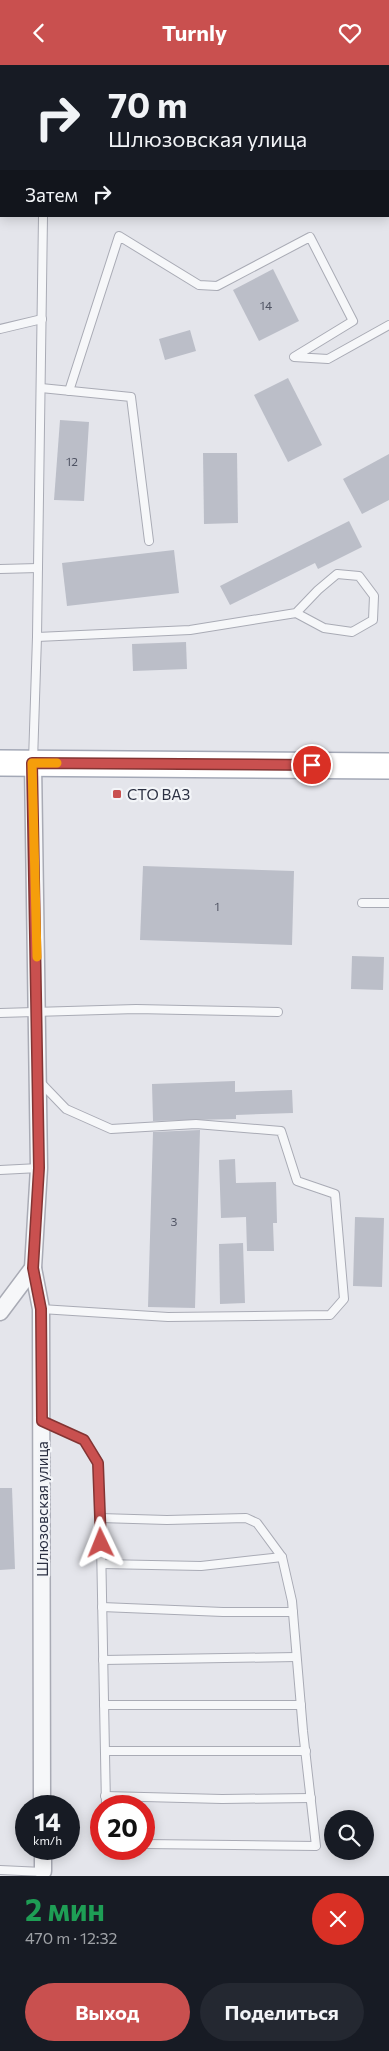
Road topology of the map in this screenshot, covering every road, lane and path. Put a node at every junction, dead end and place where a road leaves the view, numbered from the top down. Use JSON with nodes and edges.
{"nodes":[{"id":1,"x":43,"y":217,"type":"edge"},
{"id":2,"x":42,"y":319,"type":"junction"},
{"id":3,"x":389,"y":325,"type":"edge"},
{"id":4,"x":0,"y":329,"type":"edge"},
{"id":5,"x":41,"y":388,"type":"junction"},
{"id":6,"x":69,"y":391,"type":"junction"},
{"id":7,"x":149,"y":541,"type":"dead end"},
{"id":8,"x":38,"y":568,"type":"junction"},
{"id":9,"x":0,"y":569,"type":"edge"},
{"id":10,"x":296,"y":613,"type":"junction"},
{"id":11,"x":37,"y":637,"type":"junction"},
{"id":12,"x":0,"y":763,"type":"edge"},
{"id":13,"x":32,"y":763,"type":"junction"},
{"id":14,"x":389,"y":766,"type":"edge"},
{"id":15,"x":362,"y":903,"type":"dead end"},
{"id":16,"x":389,"y":903,"type":"edge"},
{"id":17,"x":278,"y":1012,"type":"dead end"},
{"id":18,"x":0,"y":1013,"type":"edge"},
{"id":19,"x":38,"y":1013,"type":"junction"},
{"id":20,"x":38,"y":1080,"type":"junction"},
{"id":21,"x":39,"y":1168,"type":"junction"},
{"id":22,"x":0,"y":1170,"type":"edge"},
{"id":23,"x":33,"y":1268,"type":"junction"},
{"id":24,"x":41,"y":1309,"type":"junction"},
{"id":25,"x":0,"y":1312,"type":"edge"},
{"id":26,"x":42,"y":1421,"type":"junction"},
{"id":27,"x":100,"y":1518,"type":"junction"},
{"id":28,"x":282,"y":1557,"type":"junction"},
{"id":29,"x":102,"y":1563,"type":"junction"},
{"id":30,"x":102,"y":1607,"type":"junction"},
{"id":31,"x":292,"y":1612,"type":"junction"},
{"id":32,"x":296,"y":1657,"type":"junction"},
{"id":33,"x":103,"y":1660,"type":"junction"},
{"id":34,"x":104,"y":1705,"type":"junction"},
{"id":35,"x":301,"y":1705,"type":"junction"},
{"id":36,"x":105,"y":1751,"type":"junction"},
{"id":37,"x":306,"y":1751,"type":"junction"},
{"id":38,"x":42,"y":1795,"type":"edge"},
{"id":39,"x":105,"y":1795,"type":"edge"},
{"id":40,"x":155,"y":1797,"type":"edge"},
{"id":41,"x":311,"y":1799,"type":"junction"},
{"id":42,"x":155,"y":1844,"type":"edge"},
{"id":43,"x":43,"y":1860,"type":"edge"},
{"id":44,"x":0,"y":1870,"type":"edge"},
{"id":45,"x":44,"y":1874,"type":"edge"}],
"edges":[{"from":1,"to":2,"type":"lane"},
{"from":2,"to":4,"type":"lane"},
{"from":2,"to":5,"type":"lane"},
{"from":3,"to":6,"type":"lane"},
{"from":5,"to":6,"type":"lane"},
{"from":5,"to":8,"type":"lane"},
{"from":6,"to":7,"type":"lane"},
{"from":8,"to":9,"type":"lane"},
{"from":8,"to":11,"type":"lane"},
{"from":10,"to":10,"type":"lane"},
{"from":10,"to":11,"type":"lane"},
{"from":11,"to":13,"type":"lane"},
{"from":12,"to":13,"type":"main road"},
{"from":13,"to":14,"type":"main road"},
{"from":13,"to":19,"type":"street","name":"Шлюзовская улица"},
{"from":15,"to":16,"type":"lane"},
{"from":17,"to":19,"type":"lane"},
{"from":18,"to":19,"type":"lane"},
{"from":19,"to":20,"type":"street","name":"Шлюзовская улица"},
{"from":20,"to":21,"type":"street","name":"Шлюзовская улица"},
{"from":20,"to":24,"type":"lane"},
{"from":21,"to":22,"type":"lane"},
{"from":21,"to":23,"type":"street","name":"Шлюзовская улица"},
{"from":23,"to":24,"type":"street","name":"Шлюзовская улица"},
{"from":23,"to":25,"type":"street"},
{"from":24,"to":26,"type":"street","name":"Шлюзовская улица"},
{"from":26,"to":27,"type":"lane"},
{"from":26,"to":38,"type":"street","name":"Шлюзовская улица"},
{"from":27,"to":28,"type":"lane"},
{"from":27,"to":29,"type":"lane"},
{"from":28,"to":29,"type":"lane"},
{"from":28,"to":31,"type":"lane"},
{"from":29,"to":30,"type":"lane"},
{"from":30,"to":31,"type":"lane"},
{"from":30,"to":33,"type":"lane"},
{"from":31,"to":32,"type":"lane"},
{"from":32,"to":33,"type":"lane"},
{"from":32,"to":35,"type":"lane"},
{"from":33,"to":34,"type":"lane"},
{"from":34,"to":35,"type":"lane"},
{"from":34,"to":36,"type":"lane"},
{"from":35,"to":37,"type":"lane"},
{"from":36,"to":37,"type":"lane"},
{"from":36,"to":39,"type":"lane"},
{"from":37,"to":41,"type":"lane"},
{"from":40,"to":41,"type":"lane"},
{"from":41,"to":42,"type":"lane"},
{"from":43,"to":45,"type":"street"},
{"from":44,"to":45,"type":"lane"}]}
